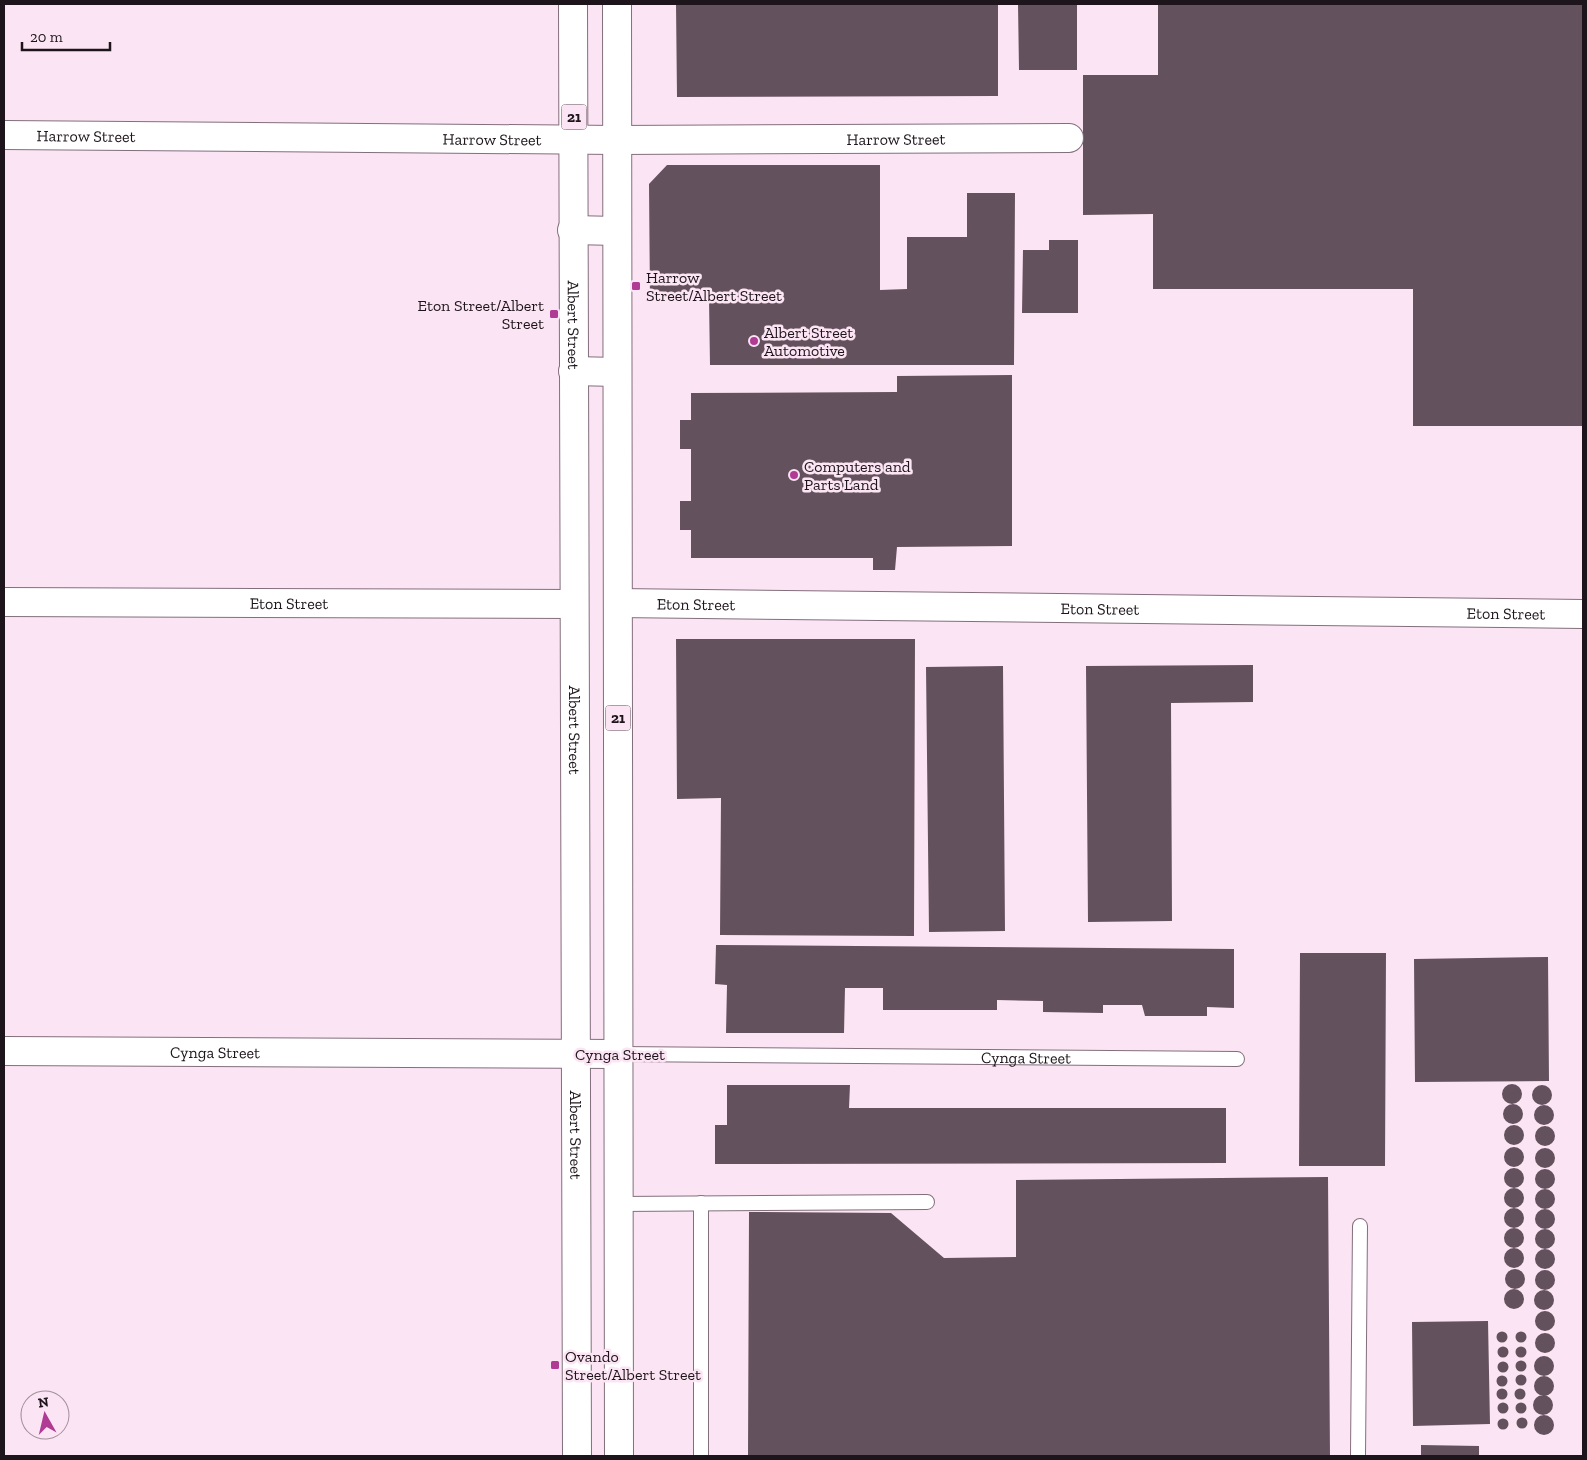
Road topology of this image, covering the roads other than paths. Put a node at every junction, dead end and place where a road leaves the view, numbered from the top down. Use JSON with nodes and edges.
{"nodes":[{"id":1,"x":573,"y":4,"type":"edge"},
{"id":2,"x":617,"y":4,"type":"edge"},
{"id":3,"x":4,"y":135,"type":"edge"},
{"id":4,"x":1070,"y":138,"type":"dead end"},
{"id":5,"x":574,"y":139,"type":"junction"},
{"id":6,"x":617,"y":140,"type":"junction"},
{"id":7,"x":572,"y":230,"type":"junction"},
{"id":8,"x":617,"y":231,"type":"junction"},
{"id":9,"x":573,"y":371,"type":"junction"},
{"id":10,"x":617,"y":372,"type":"junction"},
{"id":11,"x":4,"y":602,"type":"edge"},
{"id":12,"x":618,"y":603,"type":"junction"},
{"id":13,"x":574,"y":604,"type":"junction"},
{"id":14,"x":1583,"y":614,"type":"edge"},
{"id":15,"x":4,"y":1051,"type":"edge"},
{"id":16,"x":575,"y":1054,"type":"junction"},
{"id":17,"x":618,"y":1054,"type":"junction"},
{"id":18,"x":1236,"y":1060,"type":"dead end"},
{"id":19,"x":927,"y":1202,"type":"dead end"},
{"id":20,"x":701,"y":1203,"type":"junction"},
{"id":21,"x":619,"y":1204,"type":"junction"},
{"id":22,"x":1360,"y":1226,"type":"dead end"},
{"id":23,"x":577,"y":1456,"type":"edge"},
{"id":24,"x":619,"y":1456,"type":"edge"},
{"id":25,"x":701,"y":1456,"type":"edge"},
{"id":26,"x":1358,"y":1456,"type":"edge"}],
"edges":[{"from":1,"to":5,"type":"main road","name":"Albert Street","number":"21"},
{"from":2,"to":6,"type":"main road","number":"21"},
{"from":3,"to":5,"type":"main road","name":"Harrow Street"},
{"from":4,"to":6,"type":"main road","name":"Harrow Street"},
{"from":5,"to":6,"type":"main road","name":"Harrow Street"},
{"from":5,"to":7,"type":"main road","name":"Albert Street","number":"21"},
{"from":6,"to":8,"type":"main road","number":"21"},
{"from":7,"to":8,"type":"main road"},
{"from":7,"to":9,"type":"main road","name":"Albert Street","number":"21"},
{"from":8,"to":10,"type":"main road","number":"21"},
{"from":9,"to":10,"type":"main road"},
{"from":9,"to":13,"type":"main road","name":"Albert Street","number":"21"},
{"from":10,"to":12,"type":"main road","number":"21"},
{"from":11,"to":13,"type":"main road","name":"Eton Street"},
{"from":12,"to":13,"type":"main road","name":"Eton Street"},
{"from":12,"to":14,"type":"main road","name":"Eton Street"},
{"from":12,"to":17,"type":"main road","number":"21"},
{"from":13,"to":16,"type":"main road","name":"Albert Street","number":"21"},
{"from":15,"to":16,"type":"main road","name":"Cynga Street"},
{"from":16,"to":17,"type":"main road","name":"Cynga Street"},
{"from":16,"to":23,"type":"main road","name":"Albert Street","number":"21"},
{"from":17,"to":18,"type":"lane","name":"Cynga Street"},
{"from":17,"to":21,"type":"main road","number":"21"},
{"from":19,"to":20,"type":"lane"},
{"from":20,"to":21,"type":"lane"},
{"from":20,"to":25,"type":"lane"},
{"from":21,"to":24,"type":"main road","number":"21"},
{"from":22,"to":26,"type":"lane"}]}
